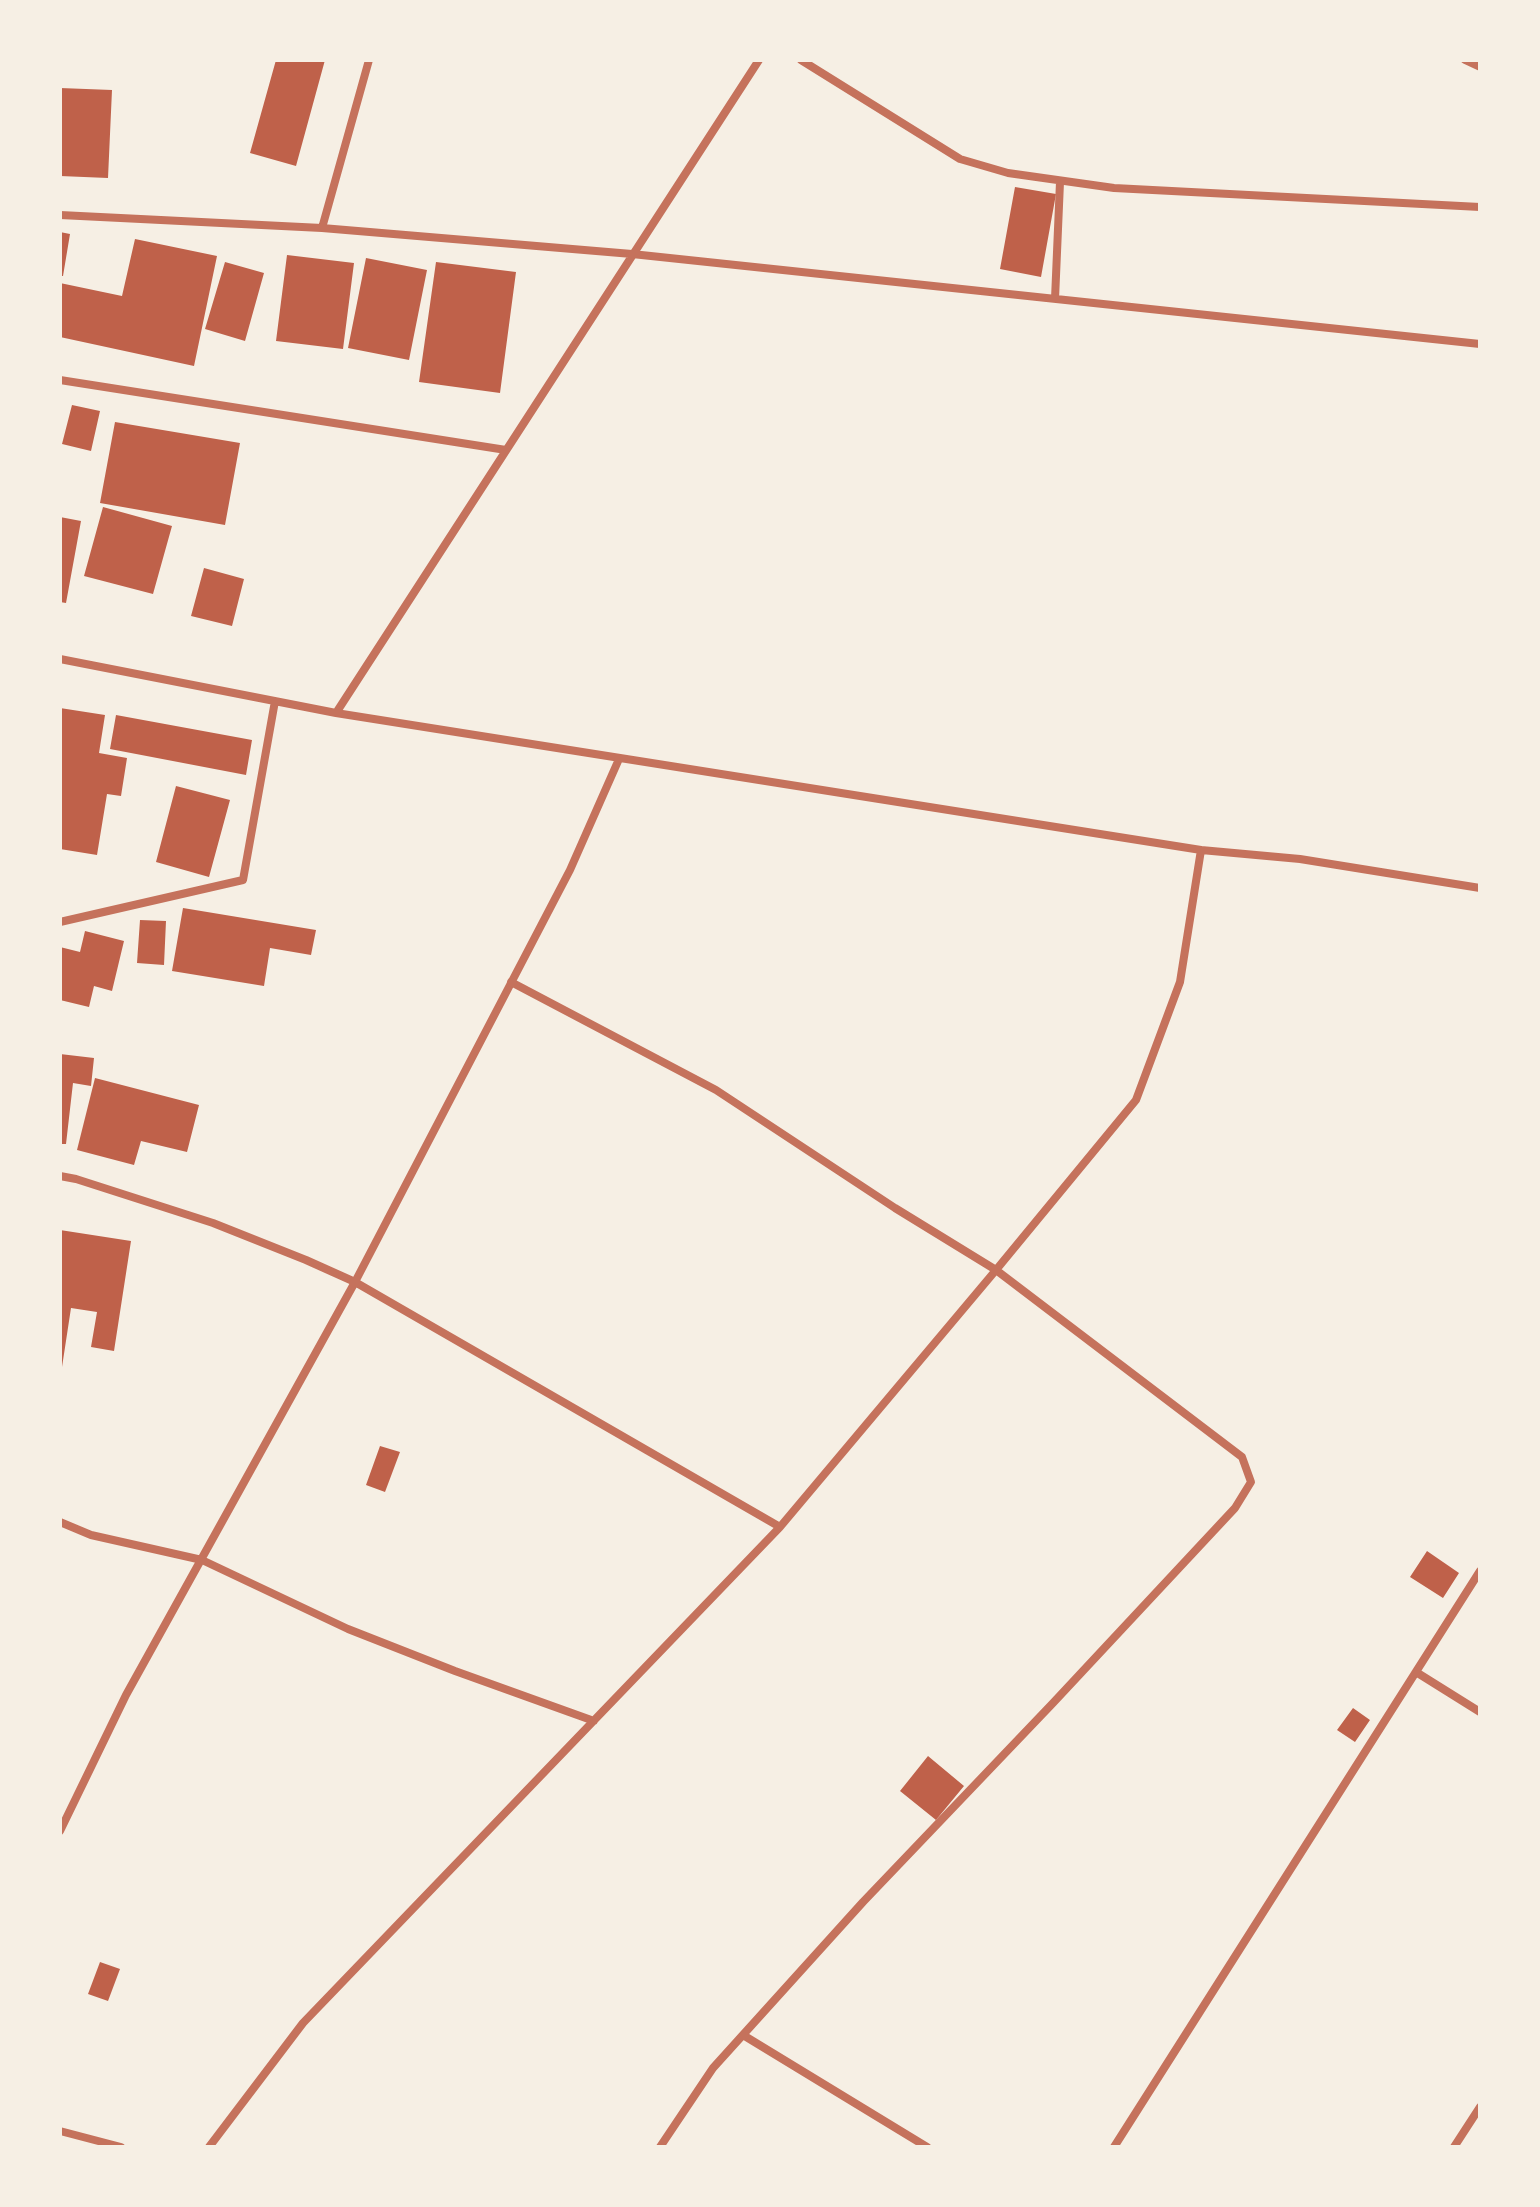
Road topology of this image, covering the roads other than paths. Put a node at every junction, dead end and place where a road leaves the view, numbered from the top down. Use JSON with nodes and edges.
{"nodes":[{"id":1,"x":369,"y":60,"type":"edge"},
{"id":2,"x":759,"y":60,"type":"edge"},
{"id":3,"x":801,"y":60,"type":"edge"},
{"id":4,"x":1465,"y":60,"type":"edge"},
{"id":5,"x":1480,"y":67,"type":"edge"},
{"id":6,"x":1060,"y":182,"type":"junction"},
{"id":7,"x":1480,"y":207,"type":"edge"},
{"id":8,"x":60,"y":215,"type":"edge"},
{"id":9,"x":322,"y":228,"type":"junction"},
{"id":10,"x":632,"y":254,"type":"junction"},
{"id":11,"x":1055,"y":299,"type":"junction"},
{"id":12,"x":1480,"y":344,"type":"edge"},
{"id":13,"x":60,"y":380,"type":"edge"},
{"id":14,"x":506,"y":450,"type":"junction"},
{"id":15,"x":60,"y":659,"type":"edge"},
{"id":16,"x":275,"y":701,"type":"junction"},
{"id":17,"x":336,"y":713,"type":"junction"},
{"id":18,"x":619,"y":759,"type":"junction"},
{"id":19,"x":1201,"y":850,"type":"junction"},
{"id":20,"x":1480,"y":888,"type":"edge"},
{"id":21,"x":60,"y":922,"type":"edge"},
{"id":22,"x":511,"y":982,"type":"junction"},
{"id":23,"x":60,"y":1176,"type":"edge"},
{"id":24,"x":996,"y":1270,"type":"junction"},
{"id":25,"x":355,"y":1282,"type":"junction"},
{"id":26,"x":60,"y":1522,"type":"edge"},
{"id":27,"x":780,"y":1527,"type":"junction"},
{"id":28,"x":202,"y":1560,"type":"junction"},
{"id":29,"x":1480,"y":1571,"type":"edge"},
{"id":30,"x":1416,"y":1672,"type":"junction"},
{"id":31,"x":1480,"y":1712,"type":"edge"},
{"id":32,"x":594,"y":1721,"type":"junction"},
{"id":33,"x":60,"y":1831,"type":"edge"},
{"id":34,"x":743,"y":2035,"type":"junction"},
{"id":35,"x":1480,"y":2107,"type":"edge"},
{"id":36,"x":1477,"y":2118,"type":"edge"},
{"id":37,"x":60,"y":2131,"type":"edge"},
{"id":38,"x":121,"y":2147,"type":"edge"},
{"id":39,"x":209,"y":2147,"type":"edge"},
{"id":40,"x":660,"y":2147,"type":"edge"},
{"id":41,"x":927,"y":2147,"type":"edge"},
{"id":42,"x":1114,"y":2147,"type":"edge"},
{"id":43,"x":1454,"y":2147,"type":"edge"}],
"edges":[{"from":1,"to":9,"type":"street"},
{"from":2,"to":10,"type":"street"},
{"from":3,"to":6,"type":"street"},
{"from":4,"to":5,"type":"street"},
{"from":6,"to":7,"type":"street"},
{"from":6,"to":11,"type":"street"},
{"from":8,"to":9,"type":"street"},
{"from":9,"to":10,"type":"street"},
{"from":10,"to":11,"type":"street"},
{"from":10,"to":14,"type":"street"},
{"from":11,"to":12,"type":"street"},
{"from":13,"to":14,"type":"street"},
{"from":14,"to":17,"type":"street"},
{"from":15,"to":16,"type":"street"},
{"from":16,"to":17,"type":"street"},
{"from":16,"to":21,"type":"street"},
{"from":17,"to":18,"type":"street"},
{"from":18,"to":19,"type":"street"},
{"from":18,"to":22,"type":"street"},
{"from":19,"to":20,"type":"street"},
{"from":19,"to":24,"type":"street"},
{"from":22,"to":24,"type":"street"},
{"from":22,"to":25,"type":"street"},
{"from":23,"to":25,"type":"street"},
{"from":24,"to":27,"type":"street"},
{"from":24,"to":34,"type":"street"},
{"from":25,"to":27,"type":"street"},
{"from":25,"to":28,"type":"street"},
{"from":26,"to":28,"type":"street"},
{"from":27,"to":32,"type":"street"},
{"from":28,"to":32,"type":"street"},
{"from":28,"to":33,"type":"street"},
{"from":29,"to":30,"type":"street"},
{"from":30,"to":31,"type":"street"},
{"from":30,"to":42,"type":"street"},
{"from":32,"to":39,"type":"street"},
{"from":34,"to":40,"type":"street"},
{"from":34,"to":41,"type":"street"},
{"from":35,"to":36,"type":"street"},
{"from":36,"to":43,"type":"street"},
{"from":37,"to":38,"type":"street"}]}
